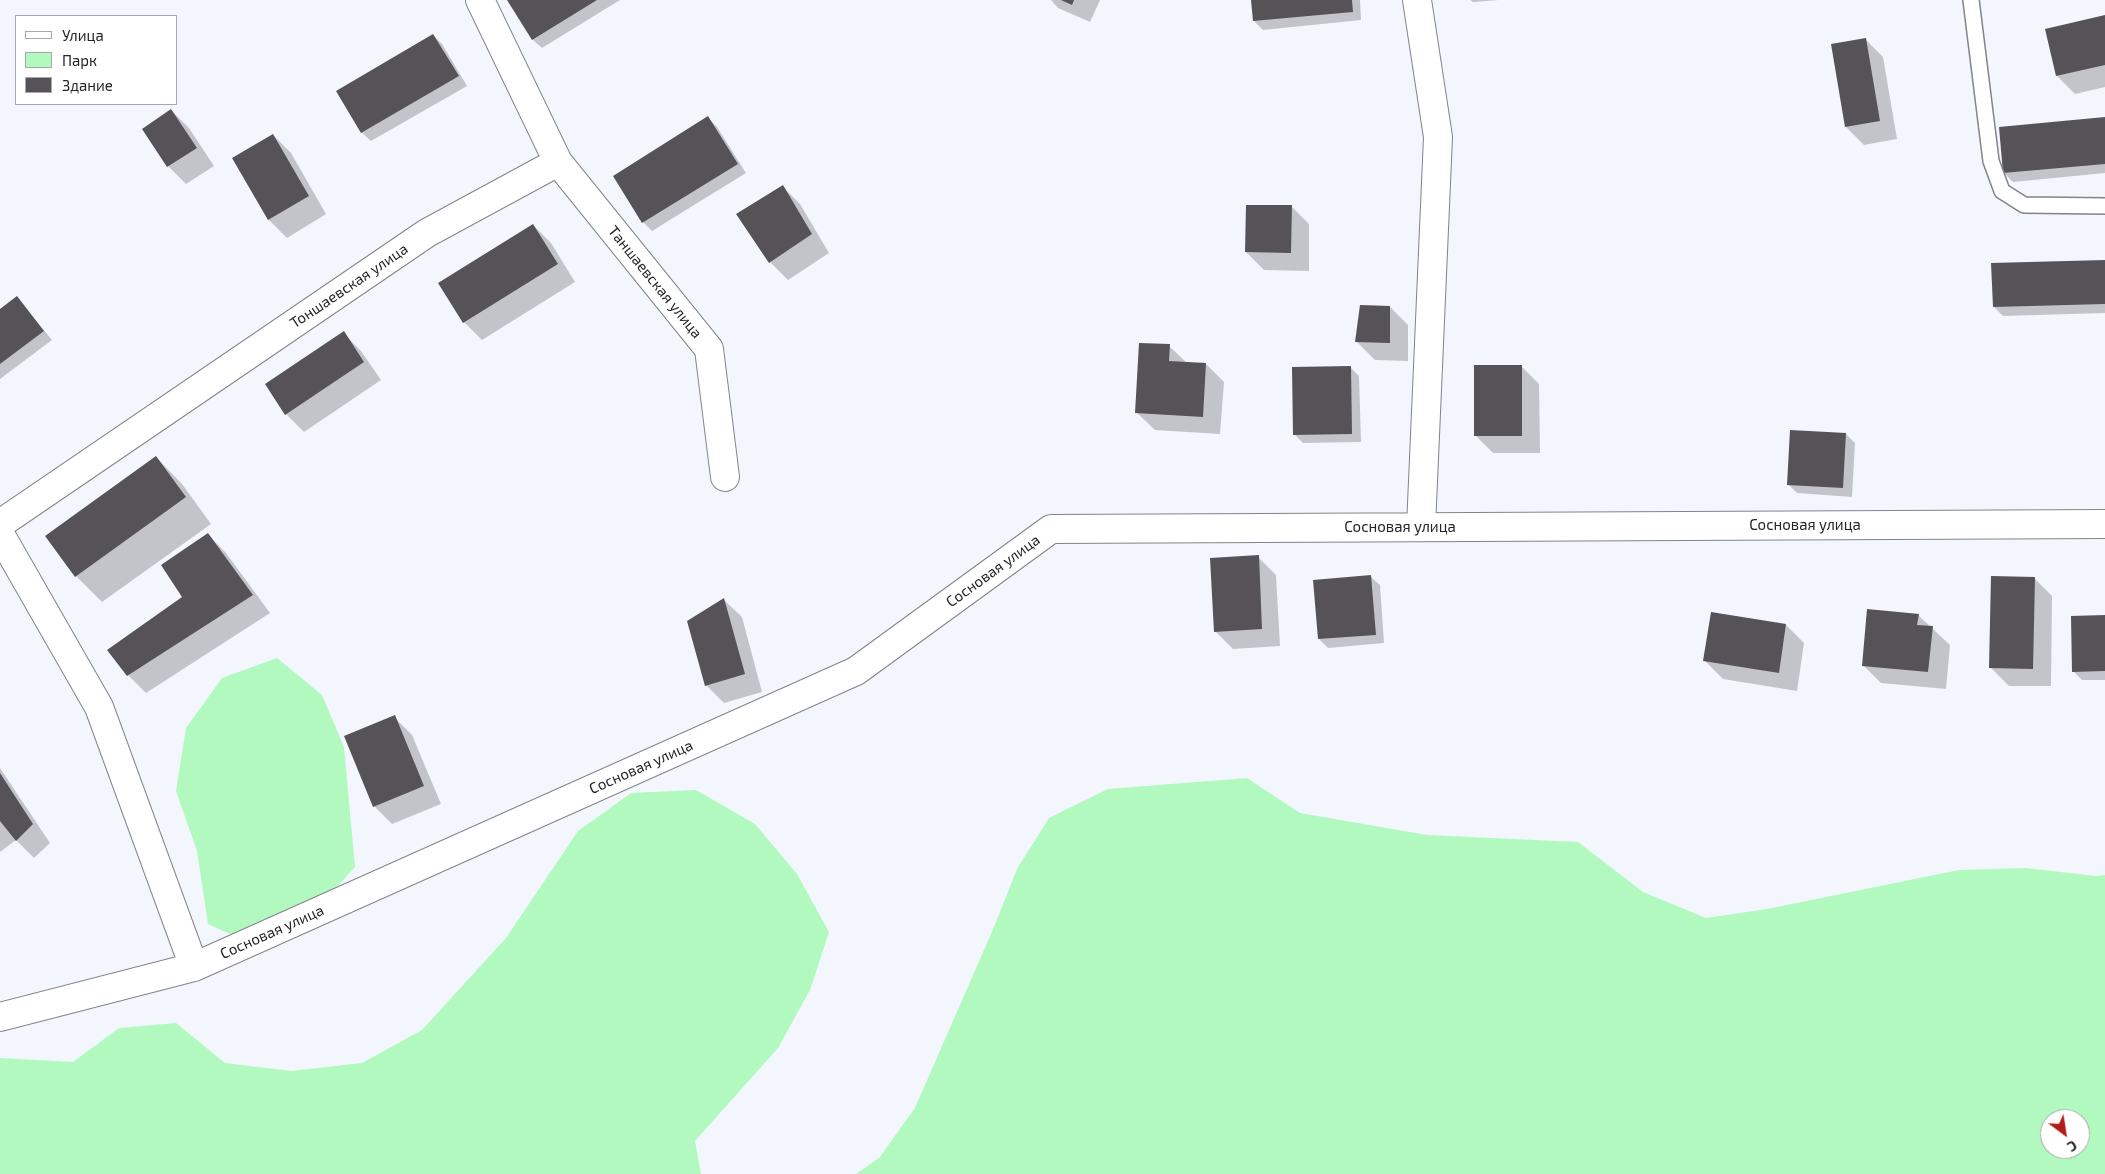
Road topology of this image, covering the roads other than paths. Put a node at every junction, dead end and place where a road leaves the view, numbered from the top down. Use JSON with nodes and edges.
{"nodes":[{"id":1,"x":480,"y":0,"type":"edge"},
{"id":2,"x":1417,"y":0,"type":"edge"},
{"id":3,"x":1972,"y":0,"type":"edge"},
{"id":4,"x":558,"y":162,"type":"junction"},
{"id":5,"x":2105,"y":206,"type":"edge"},
{"id":6,"x":725,"y":476,"type":"dead end"},
{"id":7,"x":0,"y":524,"type":"edge"},
{"id":8,"x":2105,"y":524,"type":"edge"},
{"id":9,"x":1421,"y":527,"type":"junction"},
{"id":10,"x":0,"y":534,"type":"edge"},
{"id":11,"x":194,"y":967,"type":"junction"},
{"id":12,"x":0,"y":1017,"type":"edge"}],
"edges":[{"from":1,"to":4,"type":"street"},
{"from":2,"to":9,"type":"street"},
{"from":3,"to":5,"type":"lane"},
{"from":4,"to":6,"type":"street","name":"Таншаевская улица"},
{"from":4,"to":7,"type":"street","name":"Тоншаевская улица"},
{"from":8,"to":9,"type":"street","name":"Сосновая улица"},
{"from":9,"to":11,"type":"street","name":"Сосновая улица"},
{"from":10,"to":11,"type":"street"},
{"from":11,"to":12,"type":"street","name":"Сосновая улица"}]}
